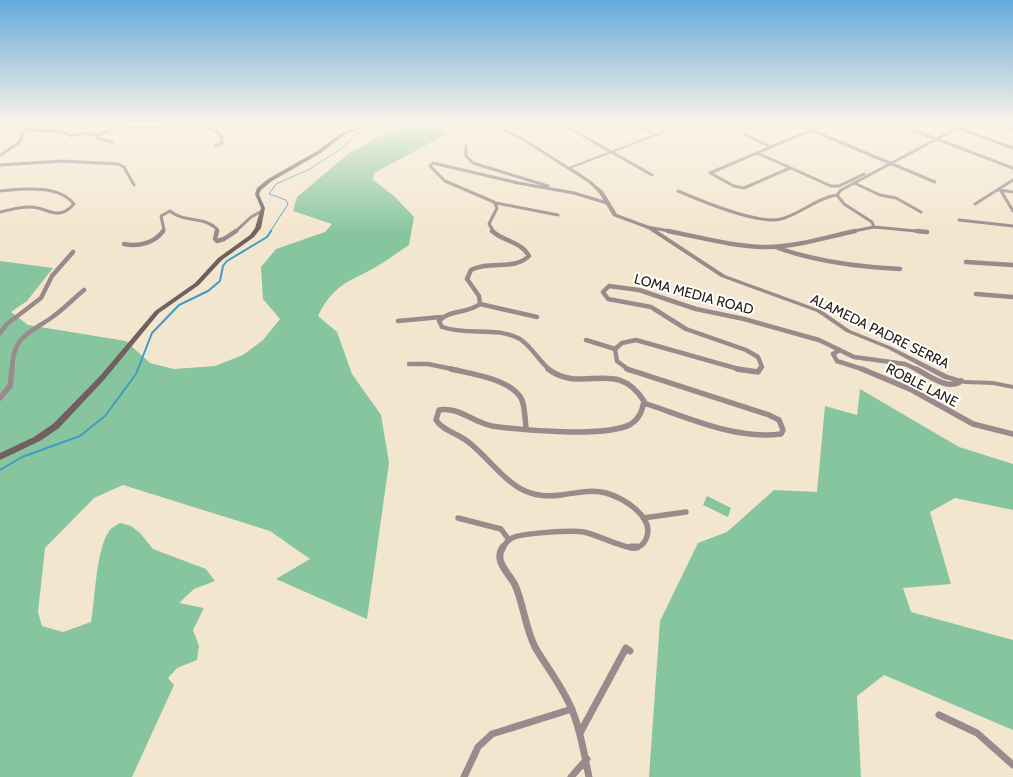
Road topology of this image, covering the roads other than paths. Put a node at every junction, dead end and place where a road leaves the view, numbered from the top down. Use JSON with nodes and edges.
{"nodes":[{"id":1,"x":305,"y":160,"type":"edge"},
{"id":2,"x":471,"y":160,"type":"edge"},
{"id":3,"x":556,"y":160,"type":"edge"},
{"id":4,"x":589,"y":160,"type":"edge"},
{"id":5,"x":626,"y":160,"type":"edge"},
{"id":6,"x":741,"y":160,"type":"edge"},
{"id":7,"x":773,"y":160,"type":"edge"},
{"id":8,"x":883,"y":160,"type":"edge"},
{"id":9,"x":895,"y":160,"type":"edge"},
{"id":10,"x":993,"y":160,"type":"edge"},
{"id":11,"x":890,"y":163,"type":"junction"},
{"id":12,"x":0,"y":165,"type":"edge"},
{"id":13,"x":568,"y":168,"type":"junction"},
{"id":14,"x":790,"y":168,"type":"junction"},
{"id":15,"x":1013,"y":168,"type":"edge"},
{"id":16,"x":872,"y":173,"type":"junction"},
{"id":17,"x":652,"y":175,"type":"dead end"},
{"id":18,"x":1013,"y":180,"type":"edge"},
{"id":19,"x":935,"y":182,"type":"dead end"},
{"id":20,"x":854,"y":183,"type":"junction"},
{"id":21,"x":134,"y":185,"type":"dead end"},
{"id":22,"x":552,"y":189,"type":"junction"},
{"id":23,"x":678,"y":190,"type":"dead end"},
{"id":24,"x":999,"y":190,"type":"junction"},
{"id":25,"x":0,"y":192,"type":"edge"},
{"id":26,"x":1013,"y":192,"type":"edge"},
{"id":27,"x":837,"y":195,"type":"junction"},
{"id":28,"x":496,"y":203,"type":"junction"},
{"id":29,"x":607,"y":203,"type":"junction"},
{"id":30,"x":975,"y":204,"type":"dead end"},
{"id":31,"x":1013,"y":211,"type":"edge"},
{"id":32,"x":0,"y":212,"type":"edge"},
{"id":33,"x":262,"y":212,"type":"junction"},
{"id":34,"x":921,"y":212,"type":"dead end"},
{"id":35,"x":558,"y":215,"type":"dead end"},
{"id":36,"x":959,"y":220,"type":"dead end"},
{"id":37,"x":1013,"y":226,"type":"edge"},
{"id":38,"x":647,"y":227,"type":"junction"},
{"id":39,"x":874,"y":227,"type":"junction"},
{"id":40,"x":928,"y":232,"type":"dead end"},
{"id":41,"x":124,"y":244,"type":"dead end"},
{"id":42,"x":776,"y":247,"type":"junction"},
{"id":43,"x":73,"y":252,"type":"dead end"},
{"id":44,"x":966,"y":262,"type":"dead end"},
{"id":45,"x":1013,"y":265,"type":"edge"},
{"id":46,"x":900,"y":268,"type":"dead end"},
{"id":47,"x":84,"y":290,"type":"dead end"},
{"id":48,"x":976,"y":294,"type":"dead end"},
{"id":49,"x":1013,"y":297,"type":"edge"},
{"id":50,"x":480,"y":304,"type":"junction"},
{"id":51,"x":537,"y":316,"type":"dead end"},
{"id":52,"x":441,"y":317,"type":"junction"},
{"id":53,"x":398,"y":321,"type":"dead end"},
{"id":54,"x":0,"y":333,"type":"edge"},
{"id":55,"x":586,"y":340,"type":"dead end"},
{"id":56,"x":615,"y":350,"type":"junction"},
{"id":57,"x":840,"y":350,"type":"junction"},
{"id":58,"x":409,"y":364,"type":"dead end"},
{"id":59,"x":961,"y":381,"type":"junction"},
{"id":60,"x":1013,"y":388,"type":"edge"},
{"id":61,"x":0,"y":398,"type":"edge"},
{"id":62,"x":644,"y":403,"type":"junction"},
{"id":63,"x":526,"y":428,"type":"junction"},
{"id":64,"x":1013,"y":434,"type":"edge"},
{"id":65,"x":0,"y":457,"type":"edge"},
{"id":66,"x":686,"y":512,"type":"dead end"},
{"id":67,"x":458,"y":518,"type":"dead end"},
{"id":68,"x":643,"y":518,"type":"junction"},
{"id":69,"x":509,"y":540,"type":"junction"},
{"id":70,"x":630,"y":651,"type":"dead end"},
{"id":71,"x":572,"y":709,"type":"junction"},
{"id":72,"x":939,"y":715,"type":"dead end"},
{"id":73,"x":580,"y":733,"type":"junction"},
{"id":74,"x":587,"y":759,"type":"junction"},
{"id":75,"x":1013,"y":765,"type":"edge"},
{"id":76,"x":464,"y":777,"type":"edge"},
{"id":77,"x":571,"y":777,"type":"edge"},
{"id":78,"x":589,"y":777,"type":"edge"}],
"edges":[{"from":1,"to":33,"type":"main road"},
{"from":2,"to":22,"type":"street"},
{"from":3,"to":13,"type":"street","name":"ALAMEDA PADRE SERRA"},
{"from":4,"to":13,"type":"street"},
{"from":5,"to":17,"type":"street"},
{"from":6,"to":14,"type":"street"},
{"from":7,"to":14,"type":"street"},
{"from":8,"to":11,"type":"street"},
{"from":9,"to":11,"type":"street"},
{"from":10,"to":15,"type":"street"},
{"from":11,"to":16,"type":"street"},
{"from":11,"to":19,"type":"street"},
{"from":12,"to":21,"type":"street"},
{"from":13,"to":29,"type":"street","name":"ALAMEDA PADRE SERRA"},
{"from":14,"to":16,"type":"street"},
{"from":16,"to":20,"type":"street"},
{"from":18,"to":24,"type":"street"},
{"from":20,"to":27,"type":"street"},
{"from":20,"to":34,"type":"street"},
{"from":22,"to":28,"type":"street"},
{"from":22,"to":29,"type":"street"},
{"from":23,"to":27,"type":"street"},
{"from":24,"to":26,"type":"street"},
{"from":24,"to":30,"type":"street"},
{"from":24,"to":31,"type":"street"},
{"from":25,"to":32,"type":"street"},
{"from":27,"to":39,"type":"street"},
{"from":28,"to":35,"type":"street"},
{"from":28,"to":50,"type":"street"},
{"from":29,"to":38,"type":"street","name":"ALAMEDA PADRE SERRA"},
{"from":33,"to":41,"type":"street"},
{"from":33,"to":65,"type":"main road"},
{"from":36,"to":37,"type":"street"},
{"from":38,"to":42,"type":"street"},
{"from":38,"to":59,"type":"street","name":"ALAMEDA PADRE SERRA"},
{"from":39,"to":40,"type":"street"},
{"from":39,"to":42,"type":"street"},
{"from":42,"to":46,"type":"street"},
{"from":43,"to":54,"type":"street"},
{"from":44,"to":45,"type":"street"},
{"from":47,"to":61,"type":"street"},
{"from":48,"to":49,"type":"street"},
{"from":50,"to":51,"type":"street"},
{"from":50,"to":52,"type":"street"},
{"from":52,"to":53,"type":"street"},
{"from":52,"to":62,"type":"street"},
{"from":55,"to":56,"type":"street"},
{"from":56,"to":57,"type":"street","name":"LOMA MEDIA ROAD"},
{"from":56,"to":62,"type":"street"},
{"from":57,"to":59,"type":"street","name":"LOMA MEDIA ROAD"},
{"from":57,"to":64,"type":"street","name":"ROBLE LANE"},
{"from":58,"to":63,"type":"street"},
{"from":59,"to":60,"type":"street","name":"ALAMEDA PADRE SERRA"},
{"from":62,"to":63,"type":"street"},
{"from":63,"to":68,"type":"street"},
{"from":66,"to":68,"type":"street"},
{"from":67,"to":69,"type":"street"},
{"from":68,"to":69,"type":"street"},
{"from":69,"to":71,"type":"street"},
{"from":70,"to":73,"type":"street"},
{"from":71,"to":73,"type":"street"},
{"from":71,"to":76,"type":"street"},
{"from":72,"to":75,"type":"street"},
{"from":73,"to":74,"type":"street"},
{"from":74,"to":77,"type":"street"},
{"from":74,"to":78,"type":"street"}]}
